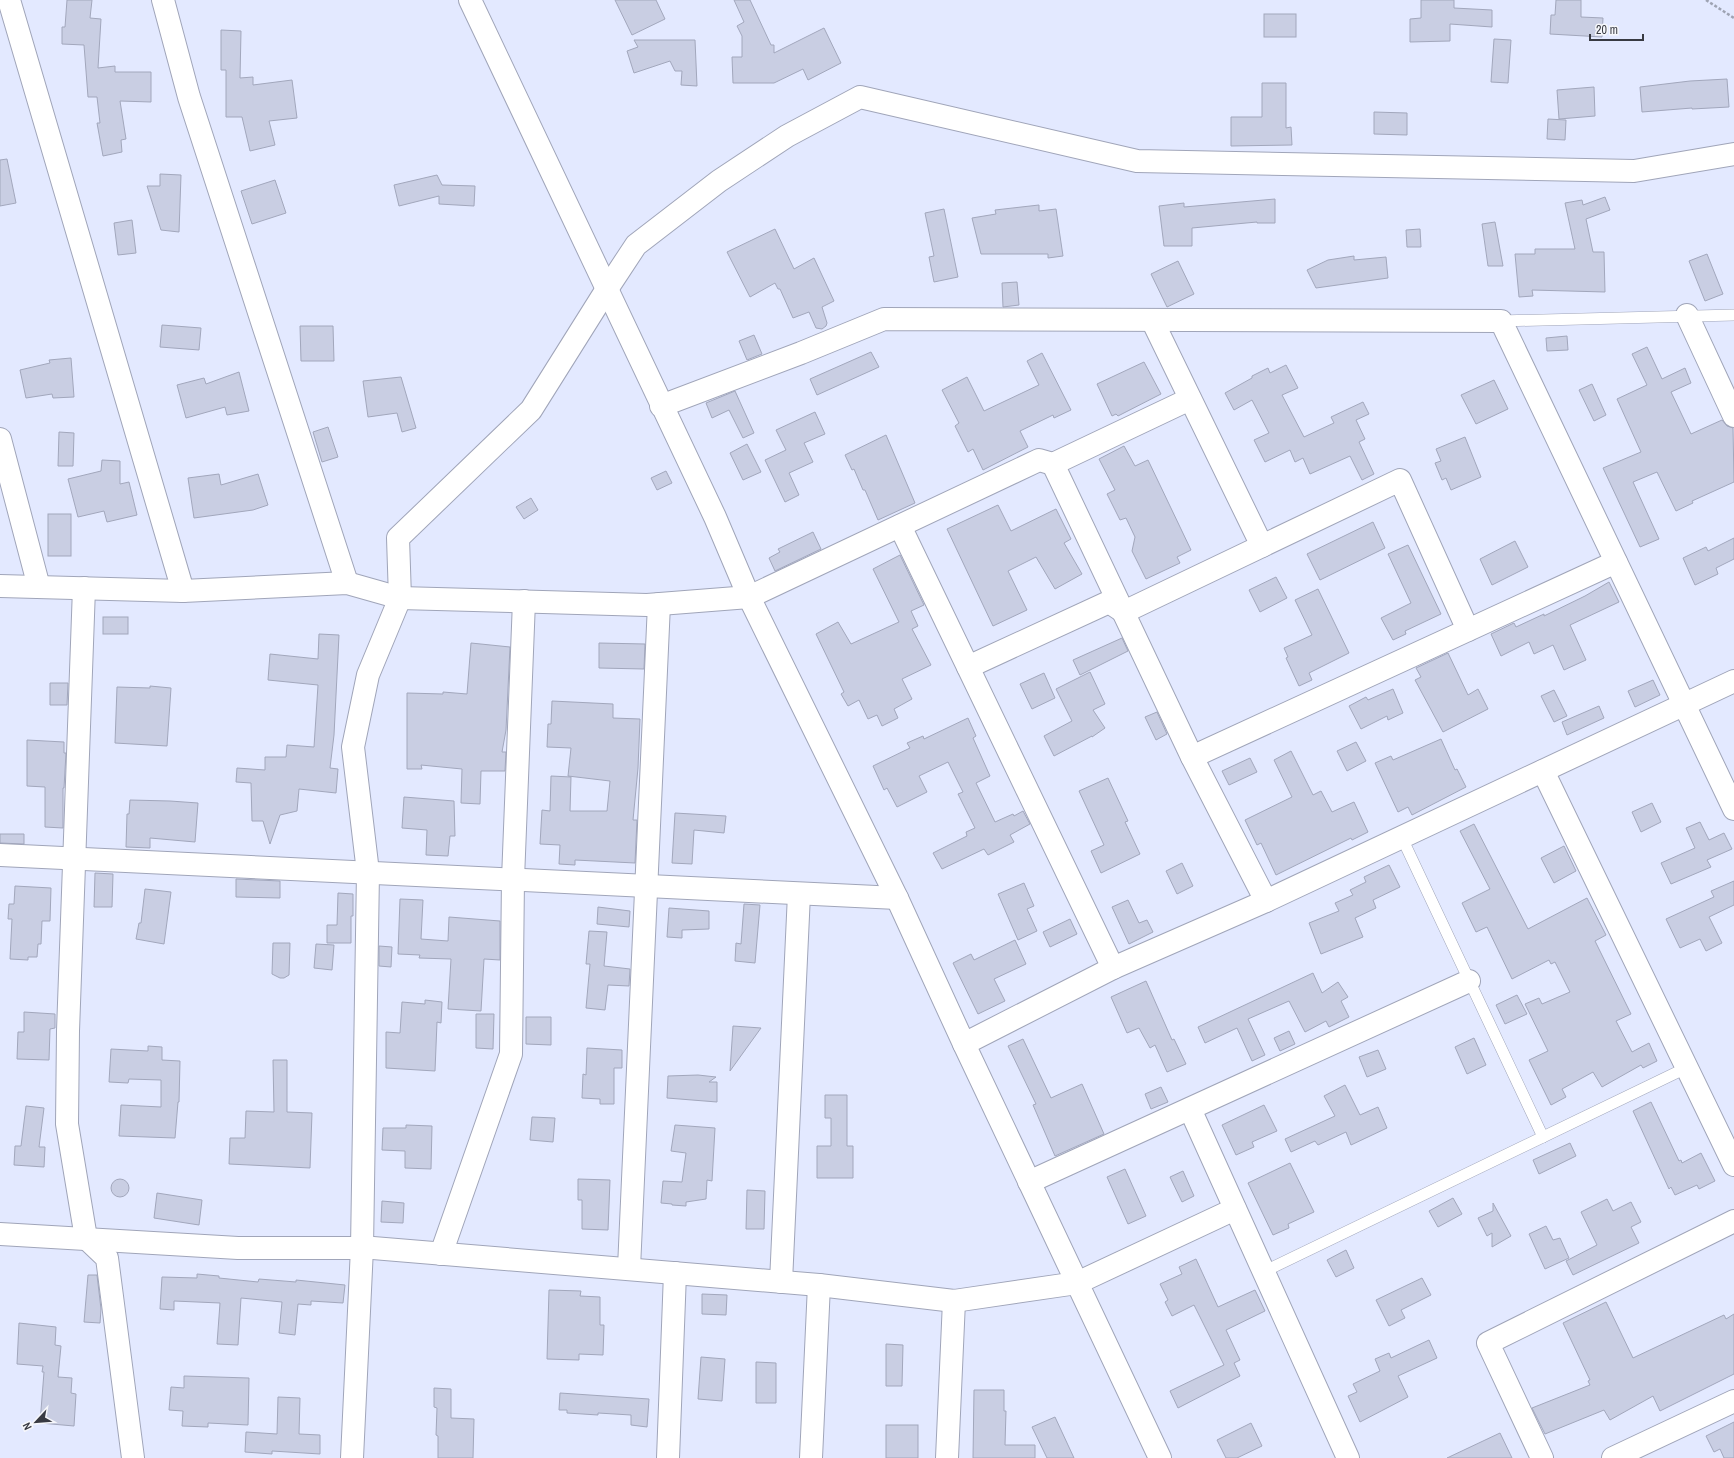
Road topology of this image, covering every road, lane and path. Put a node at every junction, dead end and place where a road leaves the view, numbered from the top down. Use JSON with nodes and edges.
{"nodes":[{"id":1,"x":9,"y":0,"type":"edge"},
{"id":2,"x":163,"y":0,"type":"edge"},
{"id":3,"x":470,"y":0,"type":"edge"},
{"id":4,"x":1706,"y":0,"type":"edge"},
{"id":5,"x":1734,"y":18,"type":"edge"},
{"id":6,"x":1734,"y":154,"type":"edge"},
{"id":7,"x":607,"y":289,"type":"junction"},
{"id":8,"x":1734,"y":314,"type":"edge"},
{"id":9,"x":1687,"y":316,"type":"junction"},
{"id":10,"x":1152,"y":320,"type":"junction"},
{"id":11,"x":1501,"y":321,"type":"junction"},
{"id":12,"x":1190,"y":399,"type":"junction"},
{"id":13,"x":661,"y":406,"type":"junction"},
{"id":14,"x":1734,"y":416,"type":"edge"},
{"id":15,"x":0,"y":439,"type":"edge"},
{"id":16,"x":1053,"y":464,"type":"junction"},
{"id":17,"x":900,"y":526,"type":"junction"},
{"id":18,"x":1262,"y":546,"type":"junction"},
{"id":19,"x":1616,"y":562,"type":"junction"},
{"id":20,"x":347,"y":583,"type":"junction"},
{"id":21,"x":0,"y":586,"type":"edge"},
{"id":22,"x":39,"y":587,"type":"junction"},
{"id":23,"x":84,"y":588,"type":"junction"},
{"id":24,"x":183,"y":591,"type":"junction"},
{"id":25,"x":749,"y":597,"type":"junction"},
{"id":26,"x":400,"y":598,"type":"junction"},
{"id":27,"x":524,"y":601,"type":"junction"},
{"id":28,"x":659,"y":604,"type":"junction"},
{"id":29,"x":1124,"y":612,"type":"junction"},
{"id":30,"x":1468,"y":630,"type":"junction"},
{"id":31,"x":968,"y":667,"type":"junction"},
{"id":32,"x":1734,"y":681,"type":"edge"},
{"id":33,"x":1684,"y":704,"type":"junction"},
{"id":34,"x":1192,"y":757,"type":"junction"},
{"id":35,"x":1543,"y":771,"type":"junction"},
{"id":36,"x":1734,"y":809,"type":"edge"},
{"id":37,"x":1402,"y":838,"type":"junction"},
{"id":38,"x":0,"y":855,"type":"edge"},
{"id":39,"x":74,"y":859,"type":"junction"},
{"id":40,"x":368,"y":872,"type":"junction"},
{"id":41,"x":513,"y":879,"type":"junction"},
{"id":42,"x":646,"y":885,"type":"junction"},
{"id":43,"x":799,"y":894,"type":"junction"},
{"id":44,"x":897,"y":898,"type":"junction"},
{"id":45,"x":1266,"y":901,"type":"junction"},
{"id":46,"x":1113,"y":968,"type":"junction"},
{"id":47,"x":1469,"y":981,"type":"junction"},
{"id":48,"x":964,"y":1044,"type":"junction"},
{"id":49,"x":1686,"y":1068,"type":"junction"},
{"id":50,"x":1190,"y":1109,"type":"junction"},
{"id":51,"x":1543,"y":1137,"type":"junction"},
{"id":52,"x":1734,"y":1165,"type":"edge"},
{"id":53,"x":1029,"y":1182,"type":"junction"},
{"id":54,"x":1235,"y":1209,"type":"junction"},
{"id":55,"x":1734,"y":1221,"type":"edge"},
{"id":56,"x":0,"y":1234,"type":"edge"},
{"id":57,"x":86,"y":1238,"type":"junction"},
{"id":58,"x":362,"y":1248,"type":"junction"},
{"id":59,"x":442,"y":1254,"type":"junction"},
{"id":60,"x":629,"y":1268,"type":"junction"},
{"id":61,"x":1263,"y":1272,"type":"junction"},
{"id":62,"x":675,"y":1273,"type":"junction"},
{"id":63,"x":782,"y":1282,"type":"junction"},
{"id":64,"x":1077,"y":1283,"type":"junction"},
{"id":65,"x":819,"y":1285,"type":"junction"},
{"id":66,"x":954,"y":1301,"type":"junction"},
{"id":67,"x":1734,"y":1401,"type":"edge"},
{"id":68,"x":133,"y":1458,"type":"edge"},
{"id":69,"x":352,"y":1458,"type":"edge"},
{"id":70,"x":668,"y":1458,"type":"edge"},
{"id":71,"x":811,"y":1458,"type":"edge"},
{"id":72,"x":947,"y":1458,"type":"edge"},
{"id":73,"x":1160,"y":1458,"type":"edge"},
{"id":74,"x":1348,"y":1458,"type":"edge"},
{"id":75,"x":1542,"y":1458,"type":"edge"},
{"id":76,"x":1613,"y":1458,"type":"edge"}],
"edges":[{"from":1,"to":24,"type":"street"},
{"from":2,"to":20,"type":"street"},
{"from":3,"to":7,"type":"street"},
{"from":4,"to":5,"type":"path"},
{"from":6,"to":7,"type":"street"},
{"from":7,"to":13,"type":"street"},
{"from":7,"to":26,"type":"street"},
{"from":8,"to":9,"type":"lane"},
{"from":9,"to":11,"type":"lane"},
{"from":9,"to":14,"type":"street"},
{"from":10,"to":11,"type":"street"},
{"from":10,"to":12,"type":"street"},
{"from":10,"to":13,"type":"street"},
{"from":11,"to":19,"type":"street"},
{"from":12,"to":16,"type":"street"},
{"from":12,"to":18,"type":"street"},
{"from":13,"to":25,"type":"street"},
{"from":15,"to":22,"type":"street"},
{"from":16,"to":17,"type":"street"},
{"from":16,"to":29,"type":"street"},
{"from":17,"to":25,"type":"street"},
{"from":17,"to":31,"type":"street"},
{"from":18,"to":29,"type":"street"},
{"from":18,"to":30,"type":"street"},
{"from":19,"to":30,"type":"street"},
{"from":19,"to":33,"type":"street"},
{"from":20,"to":24,"type":"street"},
{"from":20,"to":26,"type":"street"},
{"from":21,"to":22,"type":"street"},
{"from":22,"to":23,"type":"street"},
{"from":23,"to":24,"type":"street"},
{"from":23,"to":39,"type":"street"},
{"from":25,"to":28,"type":"street"},
{"from":25,"to":44,"type":"street"},
{"from":26,"to":27,"type":"street"},
{"from":26,"to":40,"type":"street"},
{"from":27,"to":28,"type":"street"},
{"from":27,"to":41,"type":"street"},
{"from":28,"to":42,"type":"street"},
{"from":29,"to":31,"type":"street"},
{"from":29,"to":34,"type":"street"},
{"from":30,"to":34,"type":"street"},
{"from":31,"to":46,"type":"street"},
{"from":32,"to":33,"type":"street"},
{"from":33,"to":35,"type":"street"},
{"from":33,"to":36,"type":"street"},
{"from":34,"to":45,"type":"street"},
{"from":35,"to":37,"type":"street"},
{"from":35,"to":49,"type":"street"},
{"from":37,"to":45,"type":"street"},
{"from":37,"to":47,"type":"lane"},
{"from":38,"to":39,"type":"street"},
{"from":39,"to":40,"type":"street"},
{"from":39,"to":57,"type":"street"},
{"from":40,"to":41,"type":"street"},
{"from":40,"to":58,"type":"street"},
{"from":41,"to":42,"type":"street"},
{"from":41,"to":59,"type":"street"},
{"from":42,"to":43,"type":"street"},
{"from":42,"to":60,"type":"street"},
{"from":43,"to":44,"type":"street"},
{"from":43,"to":63,"type":"street"},
{"from":44,"to":48,"type":"street"},
{"from":45,"to":46,"type":"street"},
{"from":46,"to":48,"type":"street"},
{"from":47,"to":50,"type":"street"},
{"from":47,"to":51,"type":"lane"},
{"from":48,"to":53,"type":"street"},
{"from":49,"to":51,"type":"lane"},
{"from":49,"to":52,"type":"street"},
{"from":50,"to":53,"type":"street"},
{"from":50,"to":54,"type":"street"},
{"from":51,"to":61,"type":"lane"},
{"from":53,"to":64,"type":"street"},
{"from":54,"to":61,"type":"street"},
{"from":54,"to":64,"type":"street"},
{"from":55,"to":75,"type":"street"},
{"from":56,"to":57,"type":"street"},
{"from":57,"to":58,"type":"street"},
{"from":57,"to":68,"type":"street"},
{"from":58,"to":59,"type":"street"},
{"from":58,"to":69,"type":"street"},
{"from":59,"to":60,"type":"street"},
{"from":60,"to":62,"type":"street"},
{"from":61,"to":74,"type":"street"},
{"from":62,"to":63,"type":"street"},
{"from":62,"to":70,"type":"street"},
{"from":63,"to":65,"type":"street"},
{"from":64,"to":66,"type":"street"},
{"from":64,"to":73,"type":"street"},
{"from":65,"to":66,"type":"street"},
{"from":65,"to":71,"type":"street"},
{"from":66,"to":72,"type":"street"},
{"from":67,"to":76,"type":"street"}]}
